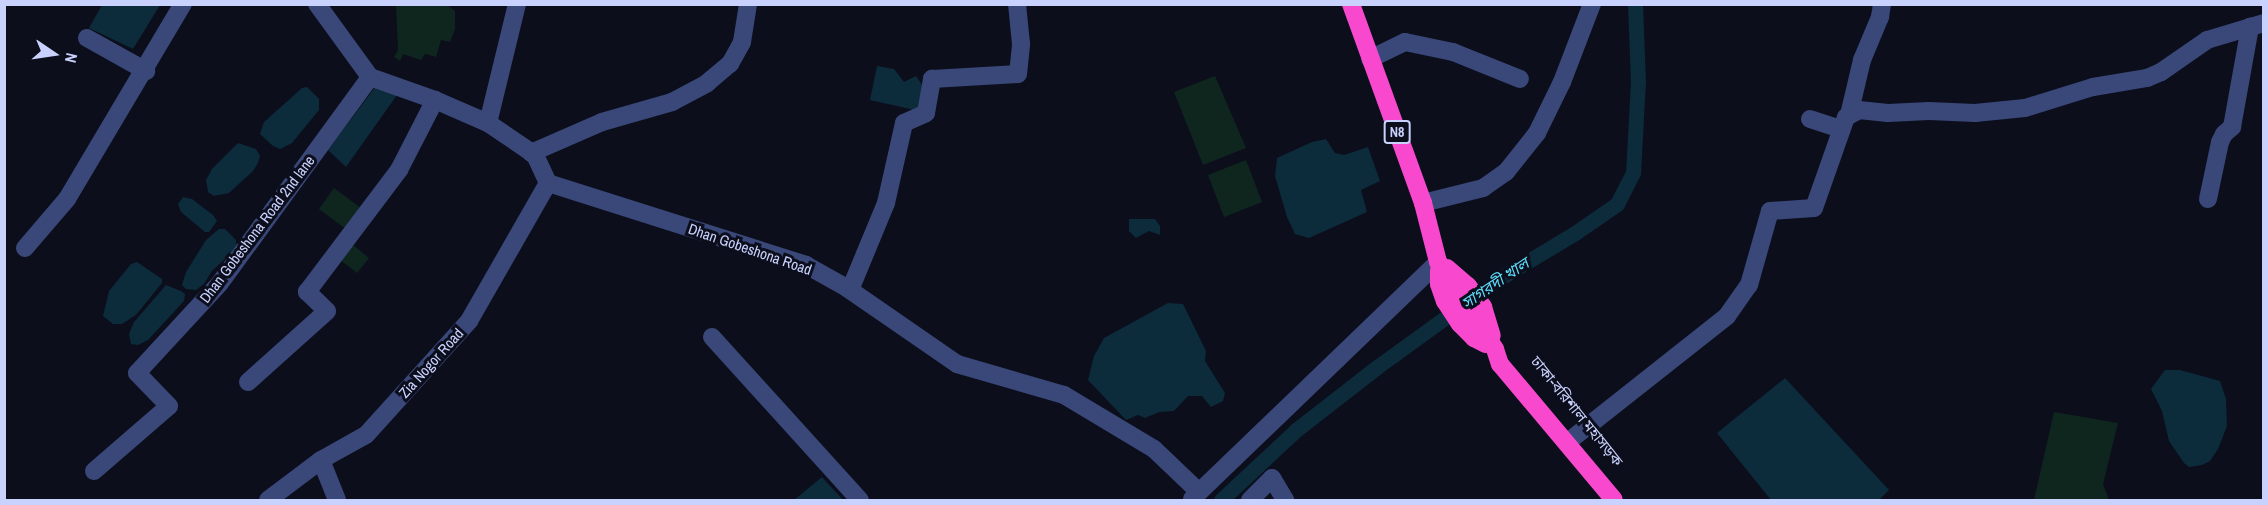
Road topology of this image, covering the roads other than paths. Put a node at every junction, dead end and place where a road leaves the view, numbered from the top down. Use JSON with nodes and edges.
{"nodes":[{"id":1,"x":183,"y":4,"type":"edge"},
{"id":2,"x":317,"y":4,"type":"edge"},
{"id":3,"x":517,"y":4,"type":"edge"},
{"id":4,"x":747,"y":4,"type":"edge"},
{"id":5,"x":1017,"y":4,"type":"edge"},
{"id":6,"x":1351,"y":4,"type":"edge"},
{"id":7,"x":1592,"y":4,"type":"edge"},
{"id":8,"x":1882,"y":4,"type":"edge"},
{"id":9,"x":2257,"y":25,"type":"edge"},
{"id":10,"x":87,"y":38,"type":"dead end"},
{"id":11,"x":1370,"y":59,"type":"junction"},
{"id":12,"x":146,"y":71,"type":"junction"},
{"id":13,"x":370,"y":77,"type":"junction"},
{"id":14,"x":1520,"y":79,"type":"dead end"},
{"id":15,"x":435,"y":100,"type":"junction"},
{"id":16,"x":1810,"y":119,"type":"dead end"},
{"id":17,"x":1845,"y":122,"type":"junction"},
{"id":18,"x":488,"y":123,"type":"junction"},
{"id":19,"x":531,"y":153,"type":"junction"},
{"id":20,"x":548,"y":183,"type":"junction"},
{"id":21,"x":2208,"y":199,"type":"dead end"},
{"id":22,"x":1423,"y":203,"type":"junction"},
{"id":23,"x":25,"y":249,"type":"dead end"},
{"id":24,"x":1438,"y":262,"type":"junction"},
{"id":25,"x":850,"y":290,"type":"junction"},
{"id":26,"x":1455,"y":292,"type":"junction"},
{"id":27,"x":1472,"y":317,"type":"junction"},
{"id":28,"x":712,"y":337,"type":"dead end"},
{"id":29,"x":1495,"y":349,"type":"junction"},
{"id":30,"x":248,"y":382,"type":"dead end"},
{"id":31,"x":1574,"y":437,"type":"junction"},
{"id":32,"x":321,"y":460,"type":"junction"},
{"id":33,"x":94,"y":471,"type":"dead end"},
{"id":34,"x":1195,"y":496,"type":"edge"},
{"id":35,"x":268,"y":501,"type":"edge"},
{"id":36,"x":337,"y":501,"type":"edge"},
{"id":37,"x":860,"y":501,"type":"edge"},
{"id":38,"x":1250,"y":501,"type":"edge"},
{"id":39,"x":1285,"y":501,"type":"edge"},
{"id":40,"x":1614,"y":501,"type":"edge"},
{"id":41,"x":1627,"y":501,"type":"edge"}],
"edges":[{"from":1,"to":12,"type":"street"},
{"from":2,"to":13,"type":"street"},
{"from":3,"to":18,"type":"street"},
{"from":4,"to":19,"type":"street"},
{"from":5,"to":25,"type":"street"},
{"from":6,"to":11,"type":"highway","number":"N8"},
{"from":7,"to":22,"type":"street"},
{"from":8,"to":17,"type":"street"},
{"from":9,"to":17,"type":"street"},
{"from":9,"to":21,"type":"street"},
{"from":10,"to":12,"type":"street"},
{"from":11,"to":14,"type":"street"},
{"from":11,"to":22,"type":"highway","number":"N8"},
{"from":12,"to":23,"type":"street"},
{"from":13,"to":15,"type":"street"},
{"from":13,"to":33,"type":"street","name":"Dhan Gobeshona Road 2nd lane"},
{"from":15,"to":18,"type":"street"},
{"from":15,"to":30,"type":"street"},
{"from":16,"to":17,"type":"street"},
{"from":17,"to":31,"type":"street"},
{"from":18,"to":19,"type":"street"},
{"from":19,"to":20,"type":"street"},
{"from":20,"to":25,"type":"street","name":"Dhan Gobeshona Road"},
{"from":20,"to":32,"type":"street","name":"Zia Nogor Road"},
{"from":22,"to":24,"type":"highway","number":"N8"},
{"from":24,"to":26,"type":"highway","number":"N8"},
{"from":24,"to":26,"type":"highway","number":"N8"},
{"from":24,"to":34,"type":"street"},
{"from":25,"to":34,"type":"street","name":"Dhan Gobeshona Road"},
{"from":26,"to":27,"type":"highway","number":"N8"},
{"from":27,"to":29,"type":"highway","number":"N8"},
{"from":27,"to":29,"type":"highway","number":"N8"},
{"from":28,"to":37,"type":"street"},
{"from":29,"to":31,"type":"highway","name":"ঢাকা-বরিশাল মহাসড়ক","number":"N8"},
{"from":29,"to":40,"type":"highway","name":"ঢাকা-বরিশাল মহাসড়ক","number":"N8"},
{"from":31,"to":41,"type":"highway","name":"ঢাকা-বরিশাল মহাসড়ক","number":"N8"},
{"from":32,"to":35,"type":"street","name":"Zia Nogor Road"},
{"from":32,"to":36,"type":"street"},
{"from":38,"to":39,"type":"street"}]}
